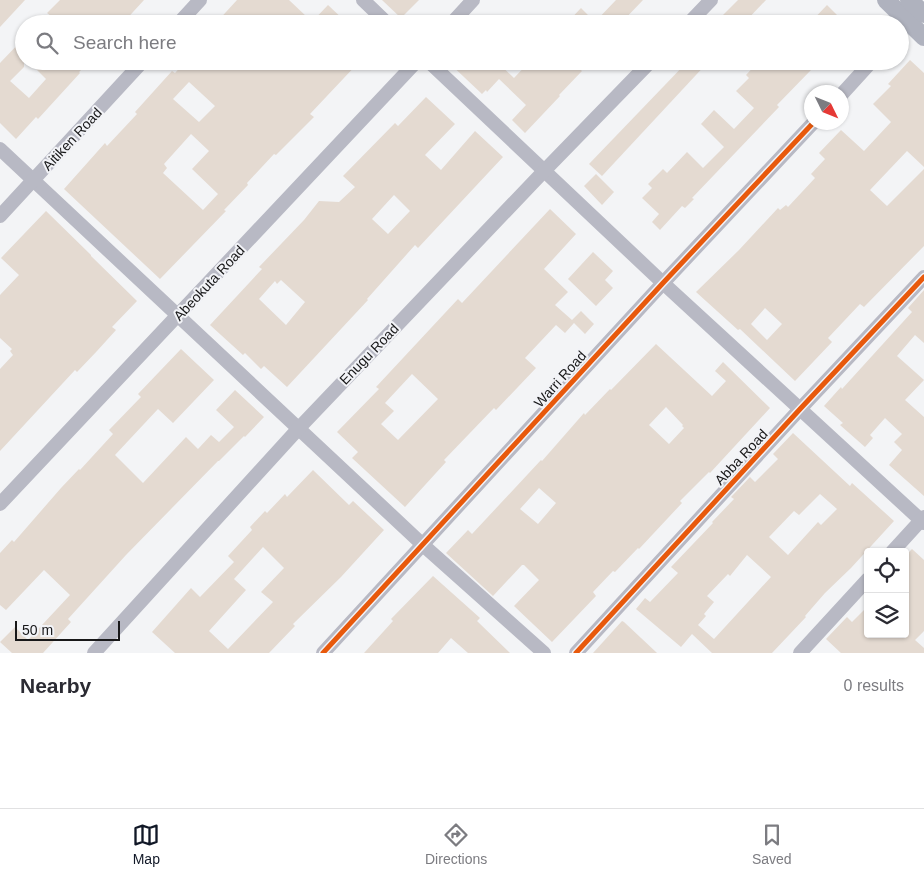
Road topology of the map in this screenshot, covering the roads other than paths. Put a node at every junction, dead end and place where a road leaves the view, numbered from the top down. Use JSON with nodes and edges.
{"nodes":[{"id":1,"x":200,"y":0,"type":"edge"},
{"id":2,"x":363,"y":0,"type":"edge"},
{"id":3,"x":473,"y":0,"type":"edge"},
{"id":4,"x":711,"y":0,"type":"edge"},
{"id":5,"x":886,"y":0,"type":"edge"},
{"id":6,"x":909,"y":0,"type":"edge"},
{"id":7,"x":186,"y":15,"type":"edge"},
{"id":8,"x":379,"y":15,"type":"edge"},
{"id":9,"x":459,"y":15,"type":"edge"},
{"id":10,"x":697,"y":15,"type":"edge"},
{"id":11,"x":902,"y":15,"type":"edge"},
{"id":12,"x":911,"y":23,"type":"edge"},
{"id":13,"x":924,"y":37,"type":"edge"},
{"id":14,"x":135,"y":70,"type":"edge"},
{"id":15,"x":409,"y":70,"type":"edge"},
{"id":16,"x":438,"y":70,"type":"edge"},
{"id":17,"x":642,"y":70,"type":"edge"},
{"id":18,"x":864,"y":70,"type":"edge"},
{"id":19,"x":849,"y":86,"type":"edge"},
{"id":20,"x":806,"y":130,"type":"edge"},
{"id":21,"x":0,"y":149,"type":"edge"},
{"id":22,"x":545,"y":170,"type":"junction"},
{"id":23,"x":34,"y":179,"type":"junction"},
{"id":24,"x":0,"y":216,"type":"edge"},
{"id":25,"x":924,"y":277,"type":"edge"},
{"id":26,"x":663,"y":283,"type":"junction"},
{"id":27,"x":178,"y":315,"type":"junction"},
{"id":28,"x":801,"y":408,"type":"junction"},
{"id":29,"x":299,"y":428,"type":"junction"},
{"id":30,"x":0,"y":504,"type":"edge"},
{"id":31,"x":923,"y":520,"type":"edge"},
{"id":32,"x":423,"y":546,"type":"junction"},
{"id":33,"x":896,"y":548,"type":"edge"},
{"id":34,"x":864,"y":583,"type":"edge"},
{"id":35,"x":94,"y":653,"type":"edge"},
{"id":36,"x":323,"y":653,"type":"edge"},
{"id":37,"x":544,"y":653,"type":"edge"},
{"id":38,"x":576,"y":653,"type":"edge"},
{"id":39,"x":800,"y":653,"type":"edge"}],
"edges":[{"from":1,"to":7,"type":"street"},
{"from":2,"to":8,"type":"street"},
{"from":3,"to":9,"type":"street"},
{"from":4,"to":10,"type":"street"},
{"from":5,"to":11,"type":"main road"},
{"from":6,"to":12,"type":"main road"},
{"from":12,"to":13,"type":"main road"},
{"from":14,"to":23,"type":"street","name":"Aitiken Road"},
{"from":15,"to":27,"type":"street","name":"Abeokuta Road"},
{"from":16,"to":22,"type":"street"},
{"from":17,"to":22,"type":"street","name":"Enugu Road"},
{"from":18,"to":19,"type":"street"},
{"from":20,"to":26,"type":"street","name":"Warri Road"},
{"from":21,"to":23,"type":"street"},
{"from":22,"to":26,"type":"street"},
{"from":22,"to":29,"type":"street","name":"Enugu Road"},
{"from":23,"to":24,"type":"street","name":"Aitiken Road"},
{"from":23,"to":27,"type":"street"},
{"from":25,"to":28,"type":"street","name":"Abba Road"},
{"from":26,"to":28,"type":"street"},
{"from":26,"to":32,"type":"street","name":"Warri Road"},
{"from":27,"to":29,"type":"street"},
{"from":27,"to":30,"type":"street","name":"Abeokuta Road"},
{"from":28,"to":31,"type":"street"},
{"from":28,"to":38,"type":"street","name":"Abba Road"},
{"from":29,"to":32,"type":"street"},
{"from":29,"to":35,"type":"street","name":"Enugu Road"},
{"from":31,"to":33,"type":"street"},
{"from":32,"to":36,"type":"street","name":"Warri Road"},
{"from":32,"to":37,"type":"street"},
{"from":34,"to":39,"type":"street"}]}
